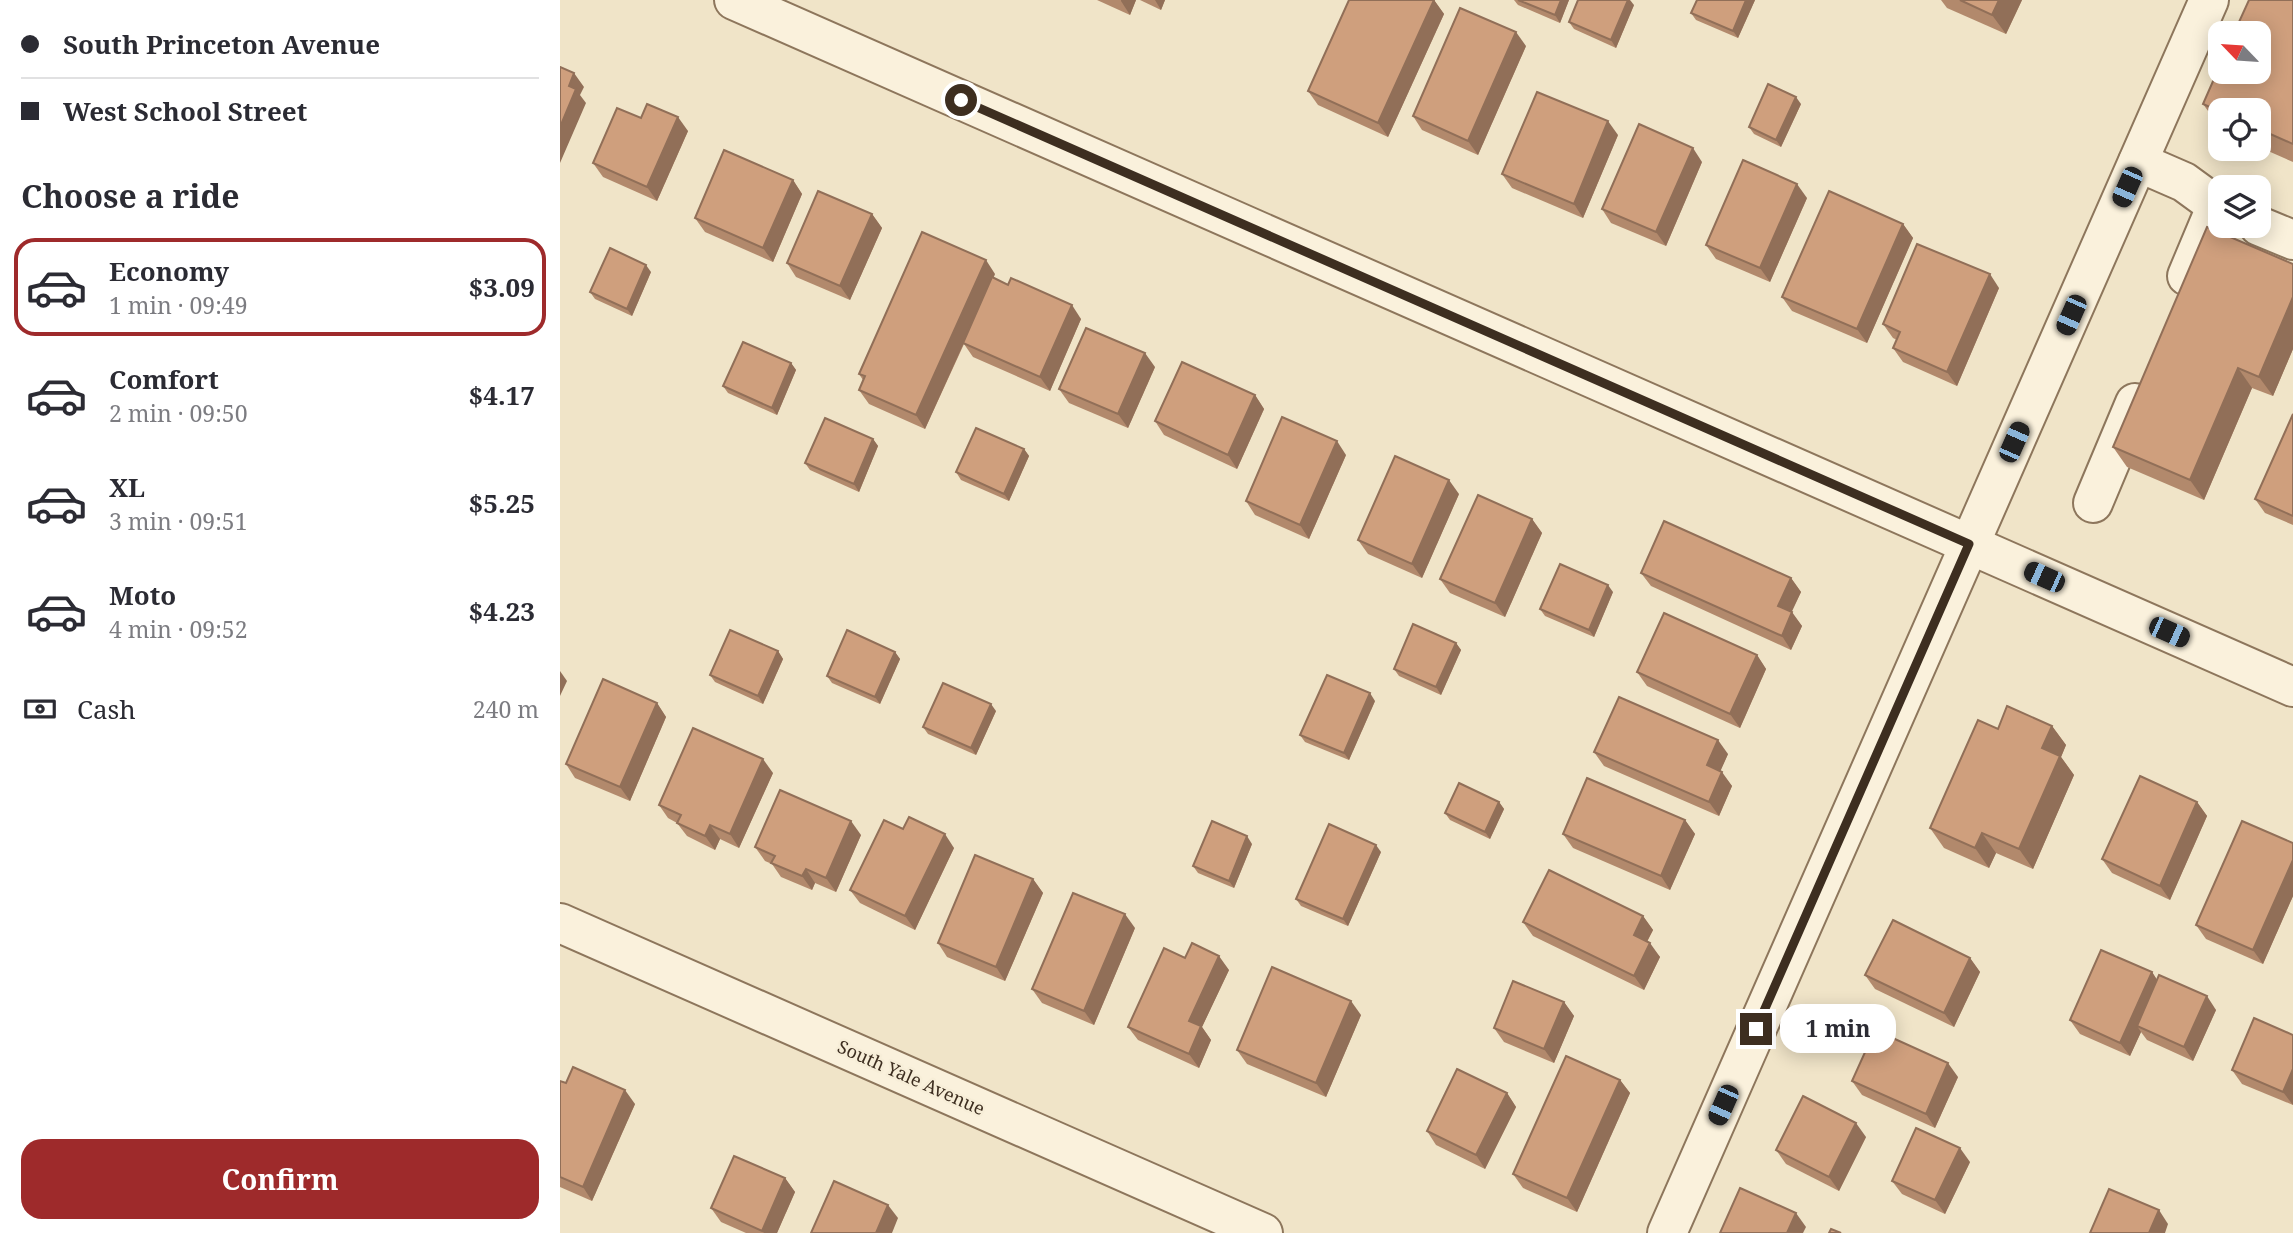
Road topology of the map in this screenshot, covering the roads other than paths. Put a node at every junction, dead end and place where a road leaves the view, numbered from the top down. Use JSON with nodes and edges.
{"nodes":[{"id":1,"x":734,"y":0,"type":"edge"},
{"id":2,"x":2209,"y":0,"type":"edge"},
{"id":3,"x":2138,"y":162,"type":"junction"},
{"id":4,"x":2208,"y":200,"type":"edge"},
{"id":5,"x":2271,"y":231,"type":"edge"},
{"id":6,"x":2208,"y":232,"type":"edge"},
{"id":7,"x":2293,"y":240,"type":"edge"},
{"id":8,"x":2173,"y":310,"type":"edge"},
{"id":9,"x":2146,"y":374,"type":"edge"},
{"id":10,"x":2093,"y":503,"type":"dead end"},
{"id":11,"x":1969,"y":544,"type":"junction"},
{"id":12,"x":2293,"y":687,"type":"edge"},
{"id":13,"x":560,"y":923,"type":"edge"},
{"id":14,"x":1263,"y":1233,"type":"edge"},
{"id":15,"x":1667,"y":1233,"type":"edge"}],
"edges":[{"from":1,"to":11,"type":"street"},
{"from":2,"to":3,"type":"street"},
{"from":3,"to":4,"type":"street"},
{"from":3,"to":11,"type":"street"},
{"from":5,"to":7,"type":"street"},
{"from":6,"to":8,"type":"street"},
{"from":9,"to":10,"type":"street"},
{"from":11,"to":12,"type":"street"},
{"from":11,"to":15,"type":"street"},
{"from":13,"to":14,"type":"street","name":"South Yale Avenue"}]}
